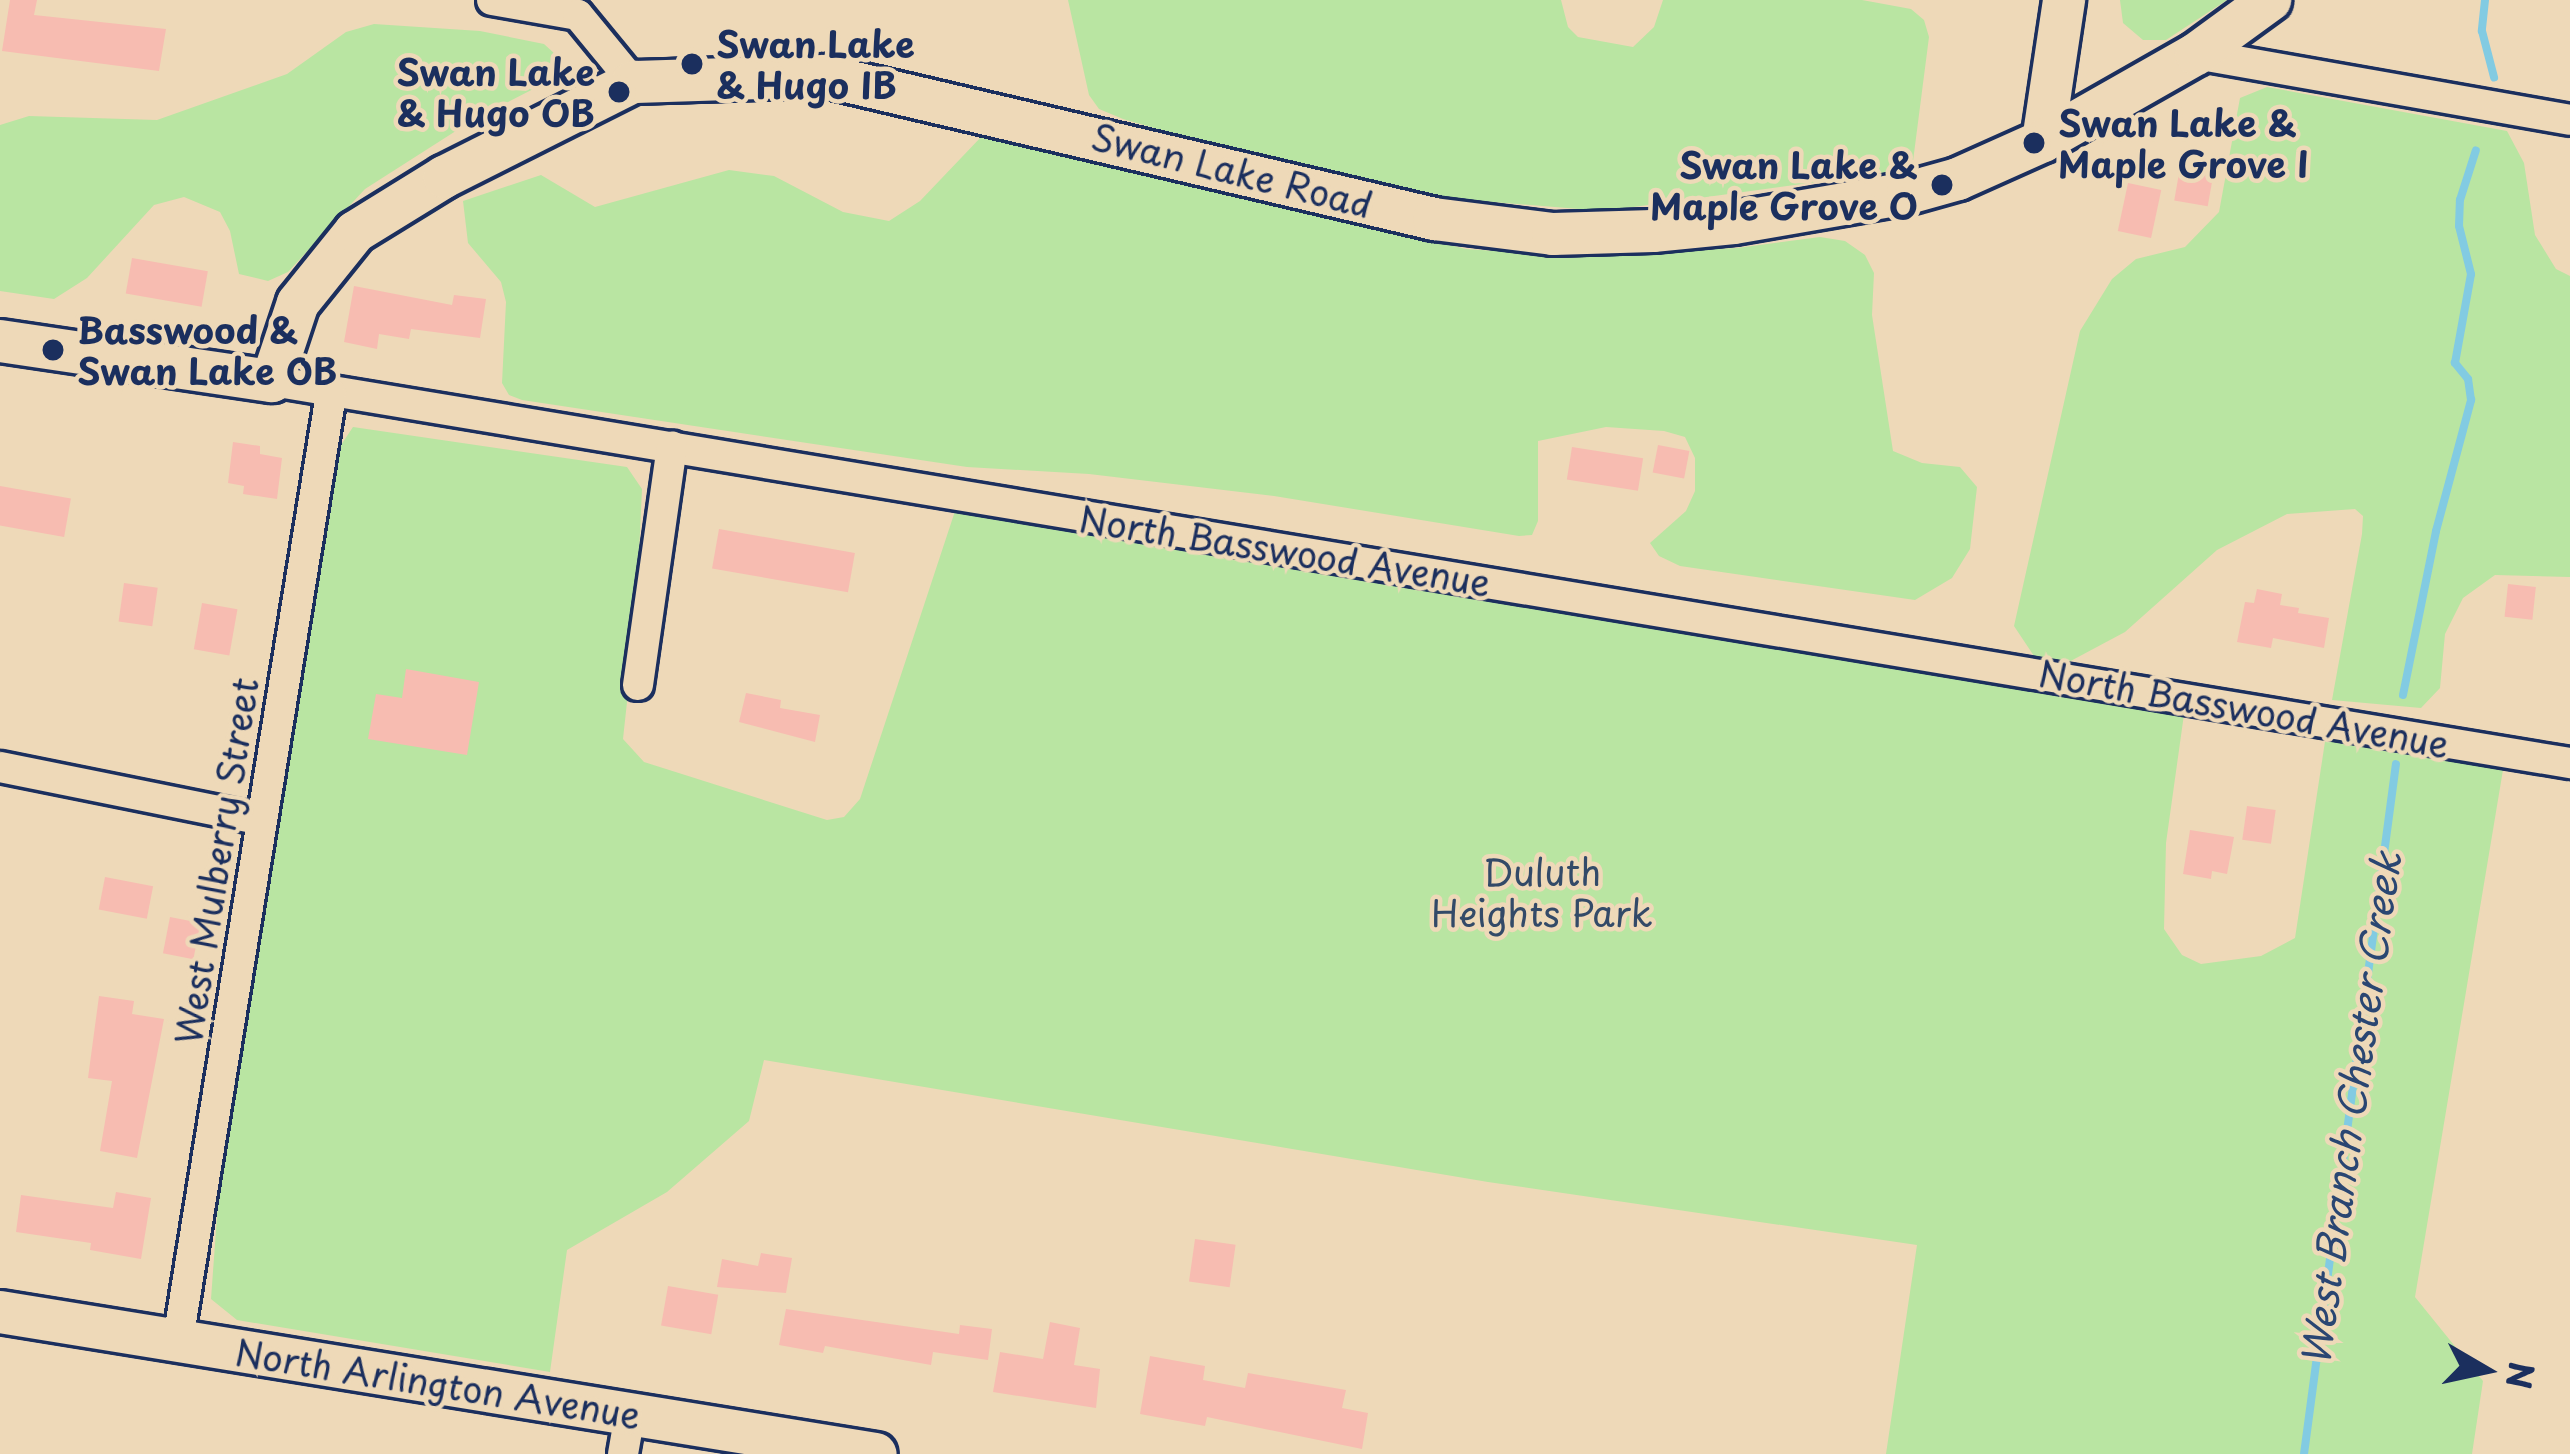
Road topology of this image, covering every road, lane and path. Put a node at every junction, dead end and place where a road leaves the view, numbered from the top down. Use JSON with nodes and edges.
{"nodes":[{"id":1,"x":492,"y":0,"type":"edge"},
{"id":2,"x":2064,"y":0,"type":"edge"},
{"id":3,"x":2270,"y":0,"type":"edge"},
{"id":4,"x":2196,"y":54,"type":"junction"},
{"id":5,"x":633,"y":82,"type":"junction"},
{"id":6,"x":2570,"y":120,"type":"edge"},
{"id":7,"x":2044,"y":141,"type":"junction"},
{"id":8,"x":0,"y":340,"type":"edge"},
{"id":9,"x":272,"y":381,"type":"junction"},
{"id":10,"x":331,"y":394,"type":"junction"},
{"id":11,"x":672,"y":446,"type":"junction"},
{"id":12,"x":638,"y":685,"type":"dead end"},
{"id":13,"x":2570,"y":763,"type":"edge"},
{"id":14,"x":0,"y":767,"type":"edge"},
{"id":15,"x":262,"y":820,"type":"junction"},
{"id":16,"x":0,"y":1312,"type":"edge"},
{"id":17,"x":178,"y":1340,"type":"junction"},
{"id":18,"x":627,"y":1434,"type":"edge"},
{"id":19,"x":877,"y":1454,"type":"edge"}],
"edges":[{"from":1,"to":5,"type":"street"},
{"from":2,"to":7,"type":"street"},
{"from":3,"to":4,"type":"street","name":"Swan Lake Road"},
{"from":4,"to":6,"type":"street"},
{"from":4,"to":7,"type":"street","name":"Swan Lake Road"},
{"from":5,"to":7,"type":"street","name":"Swan Lake Road"},
{"from":5,"to":9,"type":"street","name":"Swan Lake Road"},
{"from":8,"to":9,"type":"street","name":"North Basswood Avenue"},
{"from":9,"to":10,"type":"street","name":"North Basswood Avenue"},
{"from":10,"to":11,"type":"street","name":"North Basswood Avenue"},
{"from":10,"to":15,"type":"street","name":"West Mulberry Street"},
{"from":11,"to":12,"type":"street"},
{"from":11,"to":13,"type":"street","name":"North Basswood Avenue"},
{"from":14,"to":15,"type":"street"},
{"from":15,"to":17,"type":"street","name":"West Mulberry Street"},
{"from":16,"to":17,"type":"street","name":"North Arlington Avenue"},
{"from":17,"to":18,"type":"street","name":"North Arlington Avenue"},
{"from":18,"to":19,"type":"street","name":"North Arlington Avenue"}]}
